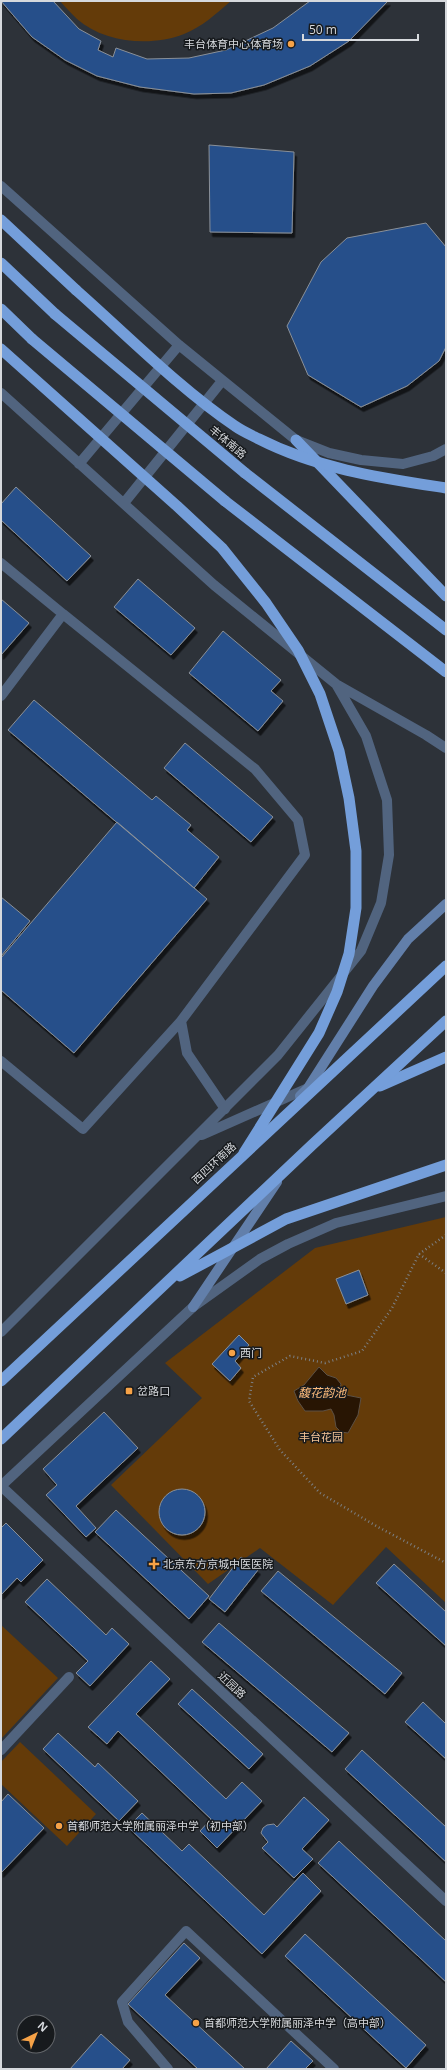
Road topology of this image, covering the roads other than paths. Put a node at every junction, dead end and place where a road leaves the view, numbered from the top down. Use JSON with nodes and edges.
{"nodes":[{"id":1,"x":1,"y":186,"type":"edge"},
{"id":2,"x":1,"y":220,"type":"edge"},
{"id":3,"x":1,"y":264,"type":"edge"},
{"id":4,"x":1,"y":309,"type":"edge"},
{"id":5,"x":179,"y":345,"type":"junction"},
{"id":6,"x":1,"y":349,"type":"edge"},
{"id":7,"x":222,"y":381,"type":"junction"},
{"id":8,"x":1,"y":393,"type":"edge"},
{"id":9,"x":296,"y":440,"type":"junction"},
{"id":10,"x":446,"y":449,"type":"edge"},
{"id":11,"x":79,"y":464,"type":"junction"},
{"id":12,"x":446,"y":488,"type":"edge"},
{"id":13,"x":124,"y":504,"type":"junction"},
{"id":14,"x":1,"y":563,"type":"edge"},
{"id":15,"x":446,"y":596,"type":"edge"},
{"id":16,"x":63,"y":614,"type":"junction"},
{"id":17,"x":446,"y":630,"type":"edge"},
{"id":18,"x":446,"y":672,"type":"edge"},
{"id":19,"x":336,"y":684,"type":"junction"},
{"id":20,"x":1,"y":696,"type":"edge"},
{"id":21,"x":446,"y":748,"type":"edge"},
{"id":22,"x":446,"y":904,"type":"edge"},
{"id":23,"x":446,"y":966,"type":"edge"},
{"id":24,"x":181,"y":1021,"type":"junction"},
{"id":25,"x":446,"y":1021,"type":"edge"},
{"id":26,"x":446,"y":1057,"type":"edge"},
{"id":27,"x":1,"y":1061,"type":"edge"},
{"id":28,"x":380,"y":1086,"type":"joint"},
{"id":29,"x":308,"y":1088,"type":"junction"},
{"id":30,"x":225,"y":1109,"type":"junction"},
{"id":31,"x":196,"y":1138,"type":"junction"},
{"id":32,"x":244,"y":1153,"type":"junction"},
{"id":33,"x":446,"y":1165,"type":"edge"},
{"id":34,"x":281,"y":1176,"type":"junction"},
{"id":35,"x":446,"y":1196,"type":"edge"},
{"id":36,"x":167,"y":1284,"type":"junction"},
{"id":37,"x":193,"y":1307,"type":"junction"},
{"id":38,"x":1,"y":1332,"type":"edge"},
{"id":39,"x":1,"y":1380,"type":"edge"},
{"id":40,"x":27,"y":1415,"type":"junction"},
{"id":41,"x":4,"y":1436,"type":"edge"},
{"id":42,"x":1,"y":1486,"type":"edge"},
{"id":43,"x":69,"y":1678,"type":"dead end"},
{"id":44,"x":1,"y":1750,"type":"edge"},
{"id":45,"x":446,"y":1901,"type":"edge"},
{"id":46,"x":168,"y":2069,"type":"edge"},
{"id":47,"x":334,"y":2069,"type":"edge"}],
"edges":[{"from":1,"to":5,"type":"street"},
{"from":2,"to":12,"type":"highway","bridge":true},
{"from":3,"to":17,"type":"highway","name":"丰体南路","bridge":true},
{"from":4,"to":18,"type":"highway","bridge":true},
{"from":5,"to":7,"type":"street"},
{"from":5,"to":11,"type":"street"},
{"from":6,"to":32,"type":"highway","bridge":true},
{"from":7,"to":9,"type":"street"},
{"from":7,"to":13,"type":"street"},
{"from":8,"to":11,"type":"street"},
{"from":9,"to":10,"type":"street"},
{"from":9,"to":15,"type":"highway"},
{"from":11,"to":13,"type":"street"},
{"from":13,"to":19,"type":"street"},
{"from":14,"to":16,"type":"street"},
{"from":16,"to":20,"type":"street"},
{"from":16,"to":24,"type":"street"},
{"from":19,"to":21,"type":"street"},
{"from":19,"to":30,"type":"street"},
{"from":22,"to":29,"type":"main road","name":"西四环南路"},
{"from":23,"to":32,"type":"highway","name":"西四环南路","bridge":true},
{"from":24,"to":27,"type":"street"},
{"from":24,"to":30,"type":"street"},
{"from":25,"to":36,"type":"highway","bridge":true},
{"from":26,"to":28,"type":"highway"},
{"from":28,"to":34,"type":"main road"},
{"from":29,"to":31,"type":"street","name":"西四环南路"},
{"from":29,"to":39,"type":"main road","name":"西四环南路"},
{"from":30,"to":31,"type":"street"},
{"from":31,"to":38,"type":"street","name":"西四环南路"},
{"from":32,"to":39,"type":"highway","name":"西四环南路"},
{"from":33,"to":36,"type":"highway","bridge":true},
{"from":34,"to":37,"type":"main road"},
{"from":34,"to":40,"type":"main road"},
{"from":35,"to":37,"type":"street"},
{"from":36,"to":40,"type":"highway","bridge":true},
{"from":37,"to":42,"type":"street"},
{"from":40,"to":41,"type":"highway","bridge":true},
{"from":42,"to":45,"type":"street","name":"近园路"},
{"from":43,"to":44,"type":"street"},
{"from":46,"to":47,"type":"street"}]}
